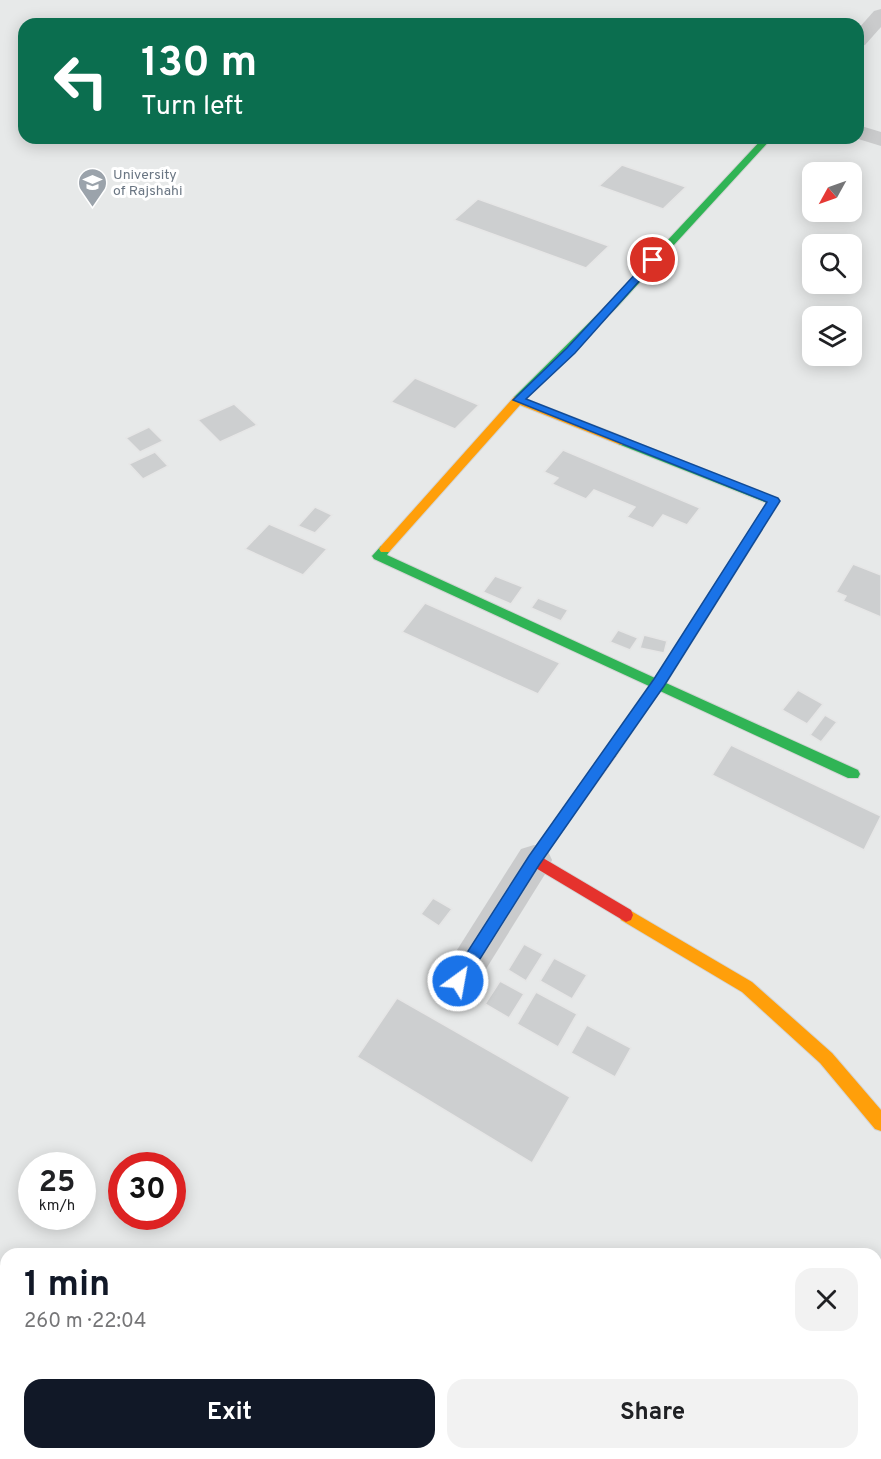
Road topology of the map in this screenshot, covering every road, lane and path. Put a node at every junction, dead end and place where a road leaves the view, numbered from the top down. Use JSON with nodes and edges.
{"nodes":[{"id":1,"x":881,"y":15,"type":"edge"},
{"id":2,"x":864,"y":34,"type":"edge"},
{"id":3,"x":864,"y":134,"type":"edge"},
{"id":4,"x":881,"y":139,"type":"edge"},
{"id":5,"x":762,"y":144,"type":"edge"},
{"id":6,"x":518,"y":400,"type":"junction"},
{"id":7,"x":659,"y":683,"type":"junction"},
{"id":8,"x":853,"y":774,"type":"dead end"},
{"id":9,"x":534,"y":861,"type":"junction"},
{"id":10,"x":458,"y":981,"type":"dead end"},
{"id":11,"x":881,"y":1123,"type":"edge"}],
"edges":[{"from":1,"to":2,"type":"street"},
{"from":3,"to":4,"type":"street"},
{"from":5,"to":6,"type":"street"},
{"from":6,"to":7,"type":"street"},
{"from":6,"to":7,"type":"street"},
{"from":7,"to":8,"type":"street"},
{"from":7,"to":9,"type":"street"},
{"from":9,"to":10,"type":"street"},
{"from":9,"to":11,"type":"street"}]}
